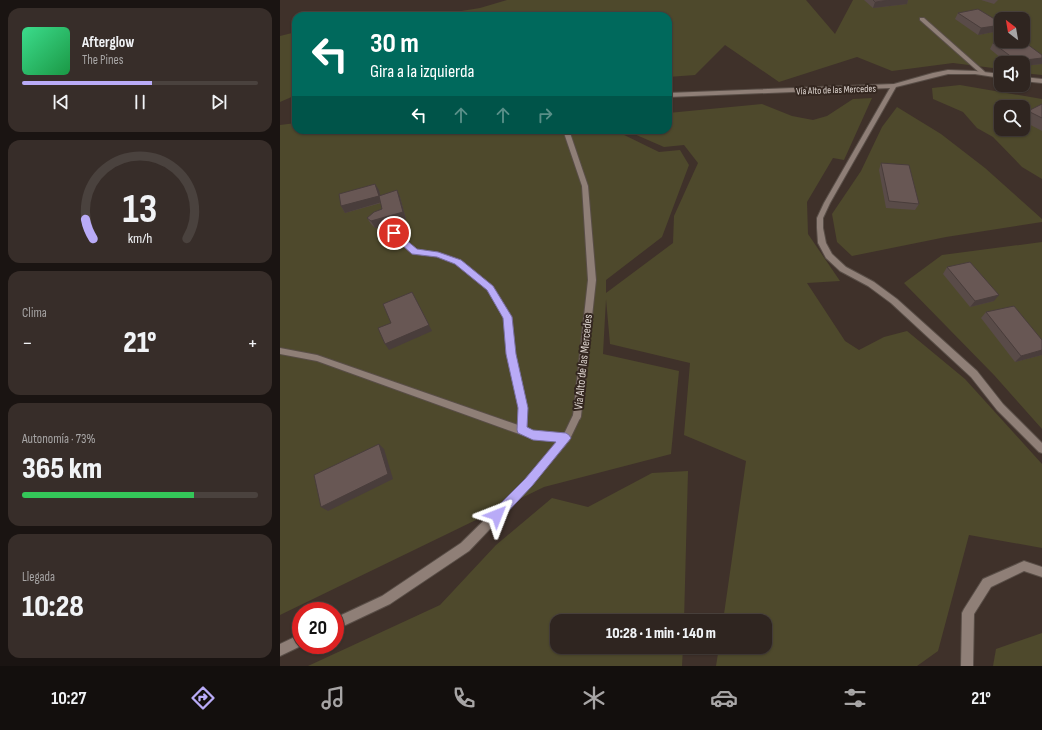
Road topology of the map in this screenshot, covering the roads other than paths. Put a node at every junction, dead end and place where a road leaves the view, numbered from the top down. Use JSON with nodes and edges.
{"nodes":[{"id":1,"x":922,"y":19,"type":"dead end"},
{"id":2,"x":983,"y":73,"type":"junction"},
{"id":3,"x":994,"y":75,"type":"edge"},
{"id":4,"x":1030,"y":80,"type":"edge"},
{"id":5,"x":1042,"y":81,"type":"edge"},
{"id":6,"x":894,"y":86,"type":"junction"},
{"id":7,"x":672,"y":96,"type":"edge"},
{"id":8,"x":567,"y":134,"type":"edge"},
{"id":9,"x":394,"y":233,"type":"dead end"},
{"id":10,"x":280,"y":351,"type":"edge"},
{"id":11,"x":522,"y":430,"type":"junction"},
{"id":12,"x":566,"y":438,"type":"junction"},
{"id":13,"x":1042,"y":448,"type":"edge"},
{"id":14,"x":1042,"y":572,"type":"edge"},
{"id":15,"x":344,"y":620,"type":"edge"},
{"id":16,"x":292,"y":644,"type":"edge"},
{"id":17,"x":280,"y":650,"type":"edge"},
{"id":18,"x":967,"y":666,"type":"edge"}],
"edges":[{"from":1,"to":2,"type":"street"},
{"from":2,"to":3,"type":"street","name":"Vía Alto de las Mercedes"},
{"from":2,"to":6,"type":"street","name":"Vía Alto de las Mercedes"},
{"from":4,"to":5,"type":"street"},
{"from":6,"to":7,"type":"street","name":"Vía Alto de las Mercedes"},
{"from":6,"to":13,"type":"street"},
{"from":8,"to":12,"type":"street","name":"Vía Alto de las Mercedes"},
{"from":9,"to":11,"type":"street"},
{"from":10,"to":11,"type":"street"},
{"from":11,"to":12,"type":"street"},
{"from":12,"to":15,"type":"street","name":"Vía Alto de las Mercedes"},
{"from":14,"to":18,"type":"street"},
{"from":16,"to":17,"type":"street"}]}
